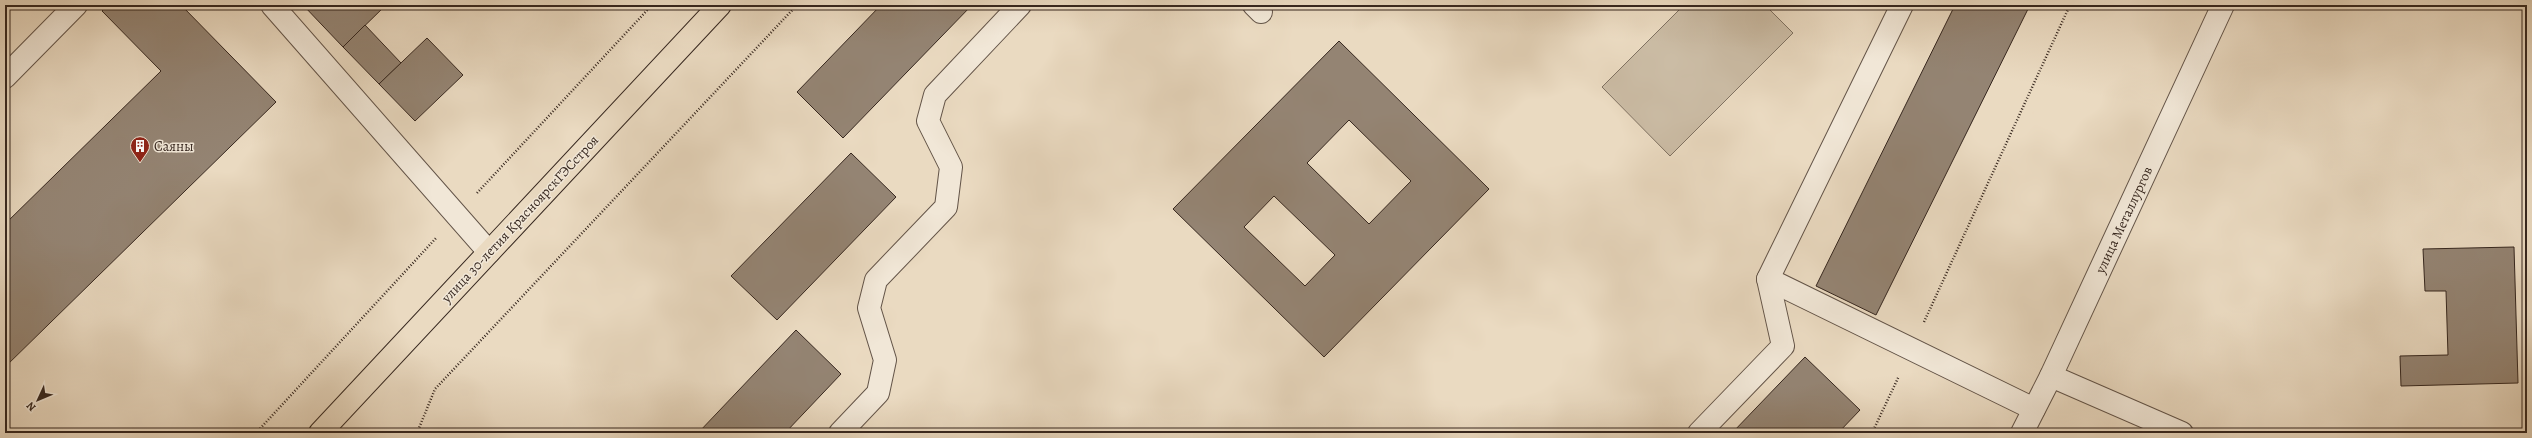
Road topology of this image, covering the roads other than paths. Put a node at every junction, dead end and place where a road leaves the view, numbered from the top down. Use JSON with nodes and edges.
{"nodes":[{"id":1,"x":76,"y":5,"type":"edge"},
{"id":2,"x":272,"y":5,"type":"edge"},
{"id":3,"x":720,"y":5,"type":"edge"},
{"id":4,"x":1020,"y":5,"type":"edge"},
{"id":5,"x":1902,"y":5,"type":"edge"},
{"id":6,"x":2223,"y":5,"type":"edge"},
{"id":7,"x":5,"y":77,"type":"edge"},
{"id":8,"x":490,"y":252,"type":"junction"},
{"id":9,"x":1768,"y":279,"type":"junction"},
{"id":10,"x":2051,"y":376,"type":"junction"},
{"id":11,"x":2034,"y":409,"type":"junction"},
{"id":12,"x":320,"y":433,"type":"edge"},
{"id":13,"x":840,"y":433,"type":"edge"},
{"id":14,"x":1699,"y":433,"type":"edge"},
{"id":15,"x":2022,"y":433,"type":"edge"},
{"id":16,"x":2182,"y":433,"type":"edge"}],
"edges":[{"from":1,"to":7,"type":"street"},
{"from":2,"to":8,"type":"street"},
{"from":3,"to":8,"type":"main road","name":"улица 30-летия КрасноярскГЭСстроя"},
{"from":4,"to":13,"type":"street"},
{"from":5,"to":9,"type":"street"},
{"from":6,"to":10,"type":"street","name":"улица Металлургов"},
{"from":8,"to":12,"type":"main road","name":"улица 30-летия КрасноярскГЭСстроя"},
{"from":9,"to":11,"type":"street"},
{"from":9,"to":14,"type":"street"},
{"from":10,"to":11,"type":"street","name":"улица Металлургов"},
{"from":10,"to":16,"type":"street"},
{"from":11,"to":15,"type":"street","name":"улица Металлургов"}]}
